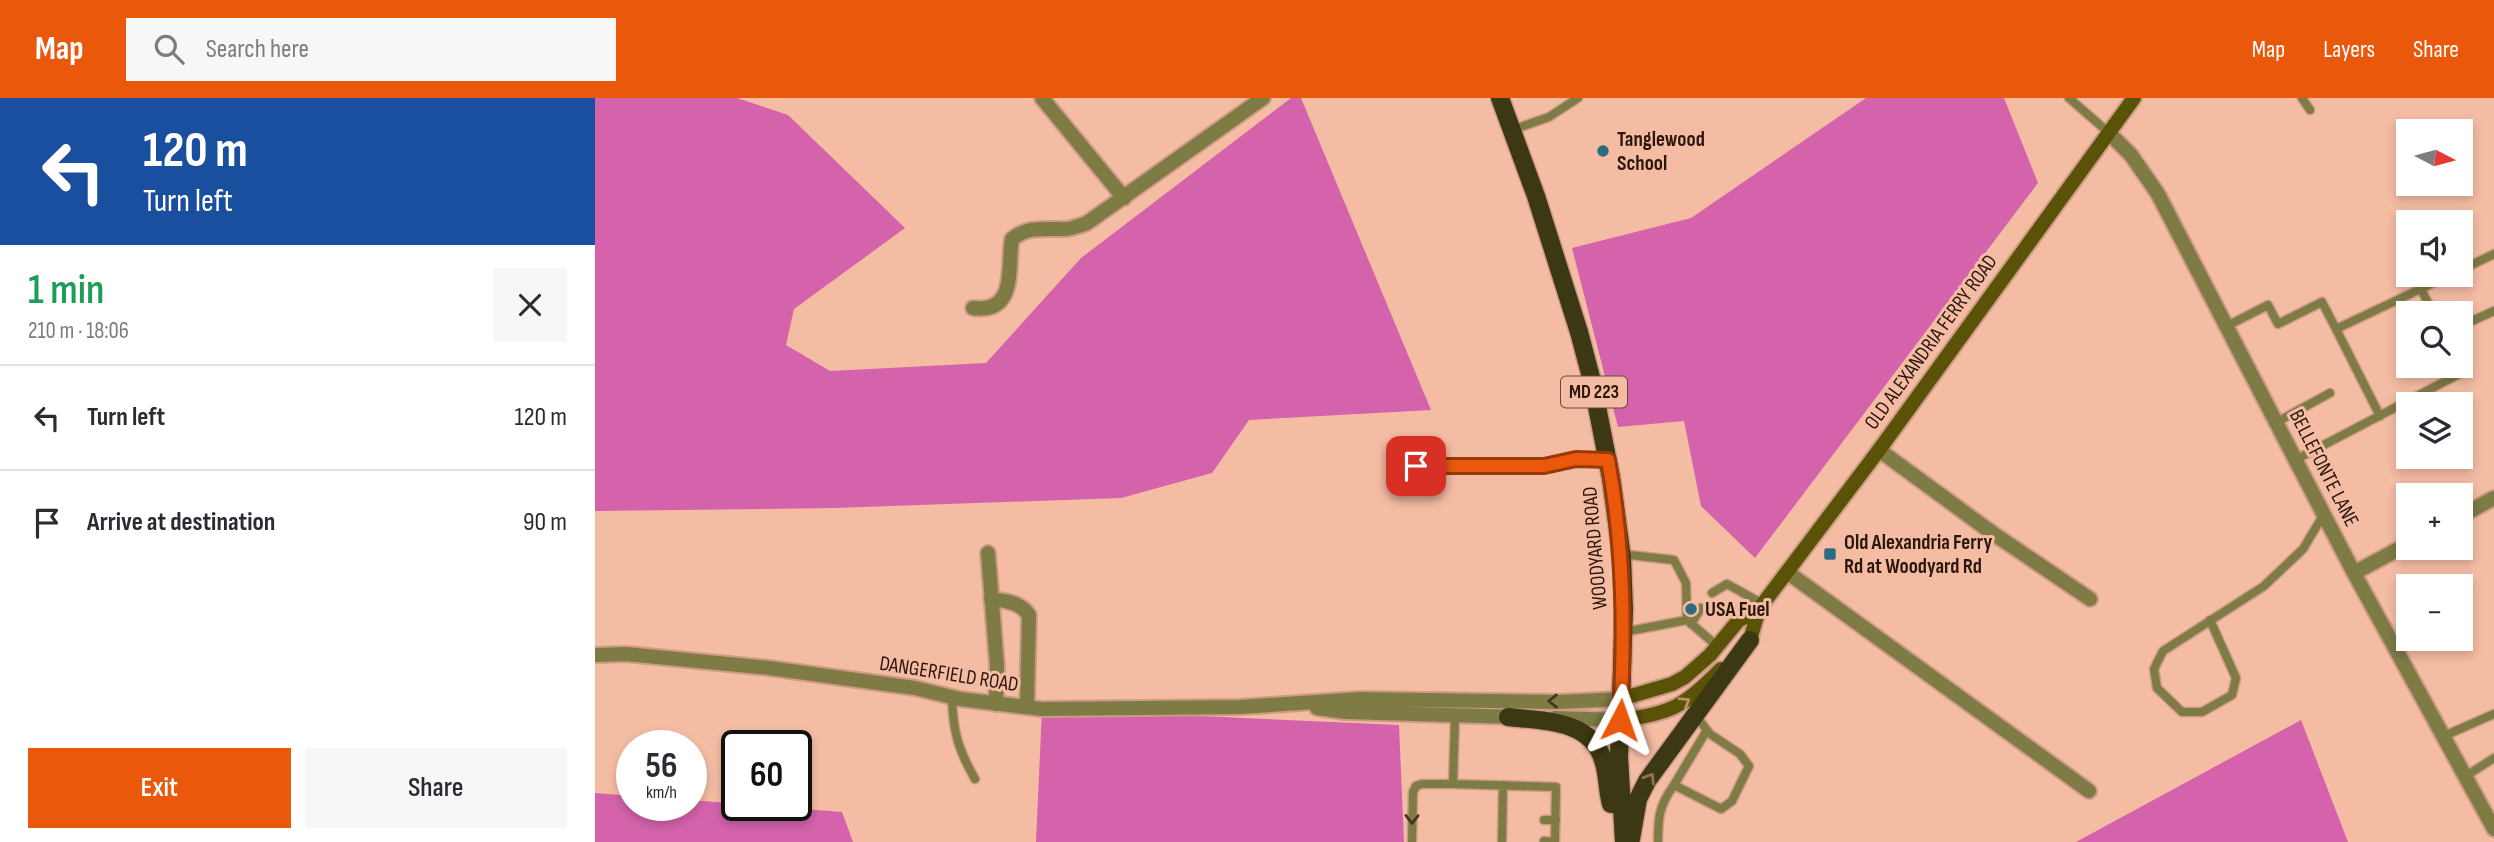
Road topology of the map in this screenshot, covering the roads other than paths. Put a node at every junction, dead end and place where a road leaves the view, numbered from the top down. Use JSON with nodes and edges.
{"nodes":[{"id":1,"x":1042,"y":98,"type":"edge"},
{"id":2,"x":1263,"y":98,"type":"edge"},
{"id":3,"x":1500,"y":98,"type":"edge"},
{"id":4,"x":1578,"y":98,"type":"edge"},
{"id":5,"x":2070,"y":98,"type":"edge"},
{"id":6,"x":2134,"y":98,"type":"edge"},
{"id":7,"x":2301,"y":98,"type":"edge"},
{"id":8,"x":2310,"y":110,"type":"dead end"},
{"id":9,"x":1512,"y":130,"type":"junction"},
{"id":10,"x":2108,"y":132,"type":"junction"},
{"id":11,"x":1124,"y":198,"type":"junction"},
{"id":12,"x":2494,"y":254,"type":"edge"},
{"id":13,"x":2473,"y":264,"type":"edge"},
{"id":14,"x":2425,"y":287,"type":"edge"},
{"id":15,"x":2421,"y":289,"type":"junction"},
{"id":16,"x":2427,"y":301,"type":"edge"},
{"id":17,"x":973,"y":309,"type":"dead end"},
{"id":18,"x":2494,"y":311,"type":"edge"},
{"id":19,"x":2473,"y":321,"type":"edge"},
{"id":20,"x":2227,"y":327,"type":"junction"},
{"id":21,"x":2336,"y":329,"type":"junction"},
{"id":22,"x":2452,"y":378,"type":"edge"},
{"id":23,"x":2330,"y":393,"type":"dead end"},
{"id":24,"x":2380,"y":416,"type":"junction"},
{"id":25,"x":2277,"y":422,"type":"junction"},
{"id":26,"x":1879,"y":450,"type":"junction"},
{"id":27,"x":2297,"y":459,"type":"junction"},
{"id":28,"x":1608,"y":460,"type":"junction"},
{"id":29,"x":1393,"y":466,"type":"dead end"},
{"id":30,"x":2493,"y":502,"type":"edge"},
{"id":31,"x":2473,"y":511,"type":"edge"},
{"id":32,"x":2324,"y":514,"type":"junction"},
{"id":33,"x":2396,"y":550,"type":"edge"},
{"id":34,"x":988,"y":553,"type":"dead end"},
{"id":35,"x":1621,"y":554,"type":"junction"},
{"id":36,"x":1787,"y":572,"type":"junction"},
{"id":37,"x":2354,"y":573,"type":"junction"},
{"id":38,"x":1712,"y":593,"type":"dead end"},
{"id":39,"x":991,"y":599,"type":"junction"},
{"id":40,"x":2090,"y":599,"type":"dead end"},
{"id":41,"x":1761,"y":606,"type":"junction"},
{"id":42,"x":1701,"y":608,"type":"dead end"},
{"id":43,"x":2210,"y":620,"type":"junction"},
{"id":44,"x":1689,"y":622,"type":"junction"},
{"id":45,"x":1623,"y":632,"type":"junction"},
{"id":46,"x":1749,"y":640,"type":"junction"},
{"id":47,"x":1717,"y":646,"type":"junction"},
{"id":48,"x":595,"y":655,"type":"edge"},
{"id":49,"x":952,"y":697,"type":"junction"},
{"id":50,"x":1621,"y":699,"type":"junction"},
{"id":51,"x":996,"y":704,"type":"junction"},
{"id":52,"x":1298,"y":704,"type":"junction"},
{"id":53,"x":1027,"y":707,"type":"junction"},
{"id":54,"x":2494,"y":714,"type":"edge"},
{"id":55,"x":1695,"y":715,"type":"junction"},
{"id":56,"x":1455,"y":716,"type":"junction"},
{"id":57,"x":1508,"y":717,"type":"junction"},
{"id":58,"x":1620,"y":720,"type":"junction"},
{"id":59,"x":1707,"y":730,"type":"junction"},
{"id":60,"x":2444,"y":736,"type":"junction"},
{"id":61,"x":2494,"y":758,"type":"edge"},
{"id":62,"x":2466,"y":776,"type":"junction"},
{"id":63,"x":975,"y":779,"type":"dead end"},
{"id":64,"x":1453,"y":784,"type":"junction"},
{"id":65,"x":1503,"y":785,"type":"junction"},
{"id":66,"x":1674,"y":785,"type":"junction"},
{"id":67,"x":2088,"y":791,"type":"dead end"},
{"id":68,"x":1503,"y":819,"type":"junction"},
{"id":69,"x":1514,"y":819,"type":"dead end"},
{"id":70,"x":1544,"y":820,"type":"dead end"},
{"id":71,"x":1556,"y":820,"type":"junction"},
{"id":72,"x":2494,"y":829,"type":"edge"},
{"id":73,"x":1502,"y":841,"type":"edge"},
{"id":74,"x":1513,"y":841,"type":"edge"},
{"id":75,"x":1544,"y":841,"type":"edge"},
{"id":76,"x":1412,"y":842,"type":"edge"},
{"id":77,"x":1623,"y":842,"type":"edge"},
{"id":78,"x":1631,"y":842,"type":"edge"},
{"id":79,"x":1658,"y":842,"type":"edge"}],
"edges":[{"from":1,"to":11,"type":"street"},
{"from":2,"to":11,"type":"street"},
{"from":3,"to":9,"type":"main road","name":"WOODYARD ROAD","number":"MD 223"},
{"from":4,"to":9,"type":"lane"},
{"from":5,"to":10,"type":"lane"},
{"from":6,"to":10,"type":"main road","name":"OLD ALEXANDRIA FERRY ROAD"},
{"from":7,"to":8,"type":"lane"},
{"from":9,"to":28,"type":"main road","name":"WOODYARD ROAD","number":"MD 223"},
{"from":10,"to":20,"type":"street","name":"BELLEFONTE LANE"},
{"from":10,"to":26,"type":"main road","name":"OLD ALEXANDRIA FERRY ROAD"},
{"from":11,"to":17,"type":"street"},
{"from":12,"to":13,"type":"lane"},
{"from":14,"to":15,"type":"lane"},
{"from":15,"to":16,"type":"lane"},
{"from":15,"to":21,"type":"lane"},
{"from":18,"to":19,"type":"lane"},
{"from":20,"to":21,"type":"lane"},
{"from":20,"to":25,"type":"street","name":"BELLEFONTE LANE"},
{"from":21,"to":24,"type":"lane"},
{"from":22,"to":24,"type":"lane"},
{"from":23,"to":25,"type":"lane"},
{"from":24,"to":27,"type":"lane"},
{"from":25,"to":27,"type":"street","name":"BELLEFONTE LANE"},
{"from":26,"to":36,"type":"main road","name":"OLD ALEXANDRIA FERRY ROAD"},
{"from":26,"to":40,"type":"street"},
{"from":27,"to":32,"type":"street","name":"BELLEFONTE LANE"},
{"from":28,"to":29,"type":"lane"},
{"from":28,"to":35,"type":"main road","name":"WOODYARD ROAD","number":"MD 223"},
{"from":30,"to":31,"type":"street"},
{"from":32,"to":37,"type":"street","name":"BELLEFONTE LANE"},
{"from":32,"to":43,"type":"lane"},
{"from":33,"to":37,"type":"street"},
{"from":34,"to":39,"type":"street"},
{"from":35,"to":44,"type":"lane"},
{"from":35,"to":45,"type":"main road","name":"WOODYARD ROAD","number":"MD 223"},
{"from":36,"to":41,"type":"main road","name":"OLD ALEXANDRIA FERRY ROAD"},
{"from":36,"to":67,"type":"street"},
{"from":37,"to":60,"type":"street","name":"BELLEFONTE LANE"},
{"from":38,"to":41,"type":"lane"},
{"from":39,"to":51,"type":"street"},
{"from":39,"to":53,"type":"street"},
{"from":41,"to":46,"type":"main road","name":"OLD ALEXANDRIA FERRY ROAD"},
{"from":41,"to":47,"type":"main road","name":"OLD ALEXANDRIA FERRY ROAD"},
{"from":42,"to":44,"type":"lane"},
{"from":43,"to":43,"type":"lane"},
{"from":44,"to":45,"type":"lane"},
{"from":44,"to":47,"type":"lane"},
{"from":45,"to":50,"type":"main road","name":"WOODYARD ROAD","number":"MD 223"},
{"from":46,"to":55,"type":"main road"},
{"from":58,"to":46,"type":"main road","name":"OLD ALEXANDRIA FERRY ROAD","one_way":true},
{"from":47,"to":50,"type":"main road","name":"OLD ALEXANDRIA FERRY ROAD"},
{"from":48,"to":49,"type":"street","name":"DANGERFIELD ROAD"},
{"from":49,"to":51,"type":"street","name":"DANGERFIELD ROAD"},
{"from":49,"to":63,"type":"lane"},
{"from":50,"to":52,"type":"street","name":"DANGERFIELD ROAD","one_way":true},
{"from":50,"to":58,"type":"main road","name":"WOODYARD ROAD","number":"MD 223"},
{"from":51,"to":53,"type":"street","name":"DANGERFIELD ROAD"},
{"from":52,"to":53,"type":"street","name":"DANGERFIELD ROAD"},
{"from":52,"to":56,"type":"street","name":"DANGERFIELD ROAD"},
{"from":54,"to":60,"type":"lane"},
{"from":55,"to":59,"type":"lane"},
{"from":78,"to":55,"type":"main road","one_way":true},
{"from":56,"to":57,"type":"street","name":"DANGERFIELD ROAD"},
{"from":56,"to":64,"type":"lane"},
{"from":57,"to":58,"type":"street","name":"DANGERFIELD ROAD"},
{"from":57,"to":77,"type":"main road"},
{"from":58,"to":77,"type":"main road","name":"WOODYARD ROAD","number":"MD 223"},
{"from":59,"to":66,"type":"lane"},
{"from":59,"to":66,"type":"lane"},
{"from":60,"to":62,"type":"street","name":"BELLEFONTE LANE"},
{"from":61,"to":62,"type":"lane"},
{"from":62,"to":72,"type":"street","name":"BELLEFONTE LANE"},
{"from":64,"to":65,"type":"lane"},
{"from":64,"to":76,"type":"lane","one_way":true},
{"from":65,"to":68,"type":"lane"},
{"from":65,"to":71,"type":"lane"},
{"from":66,"to":79,"type":"lane"},
{"from":68,"to":69,"type":"lane"},
{"from":68,"to":73,"type":"lane"},
{"from":70,"to":71,"type":"lane"},
{"from":71,"to":75,"type":"lane"},
{"from":73,"to":74,"type":"lane"}]}
